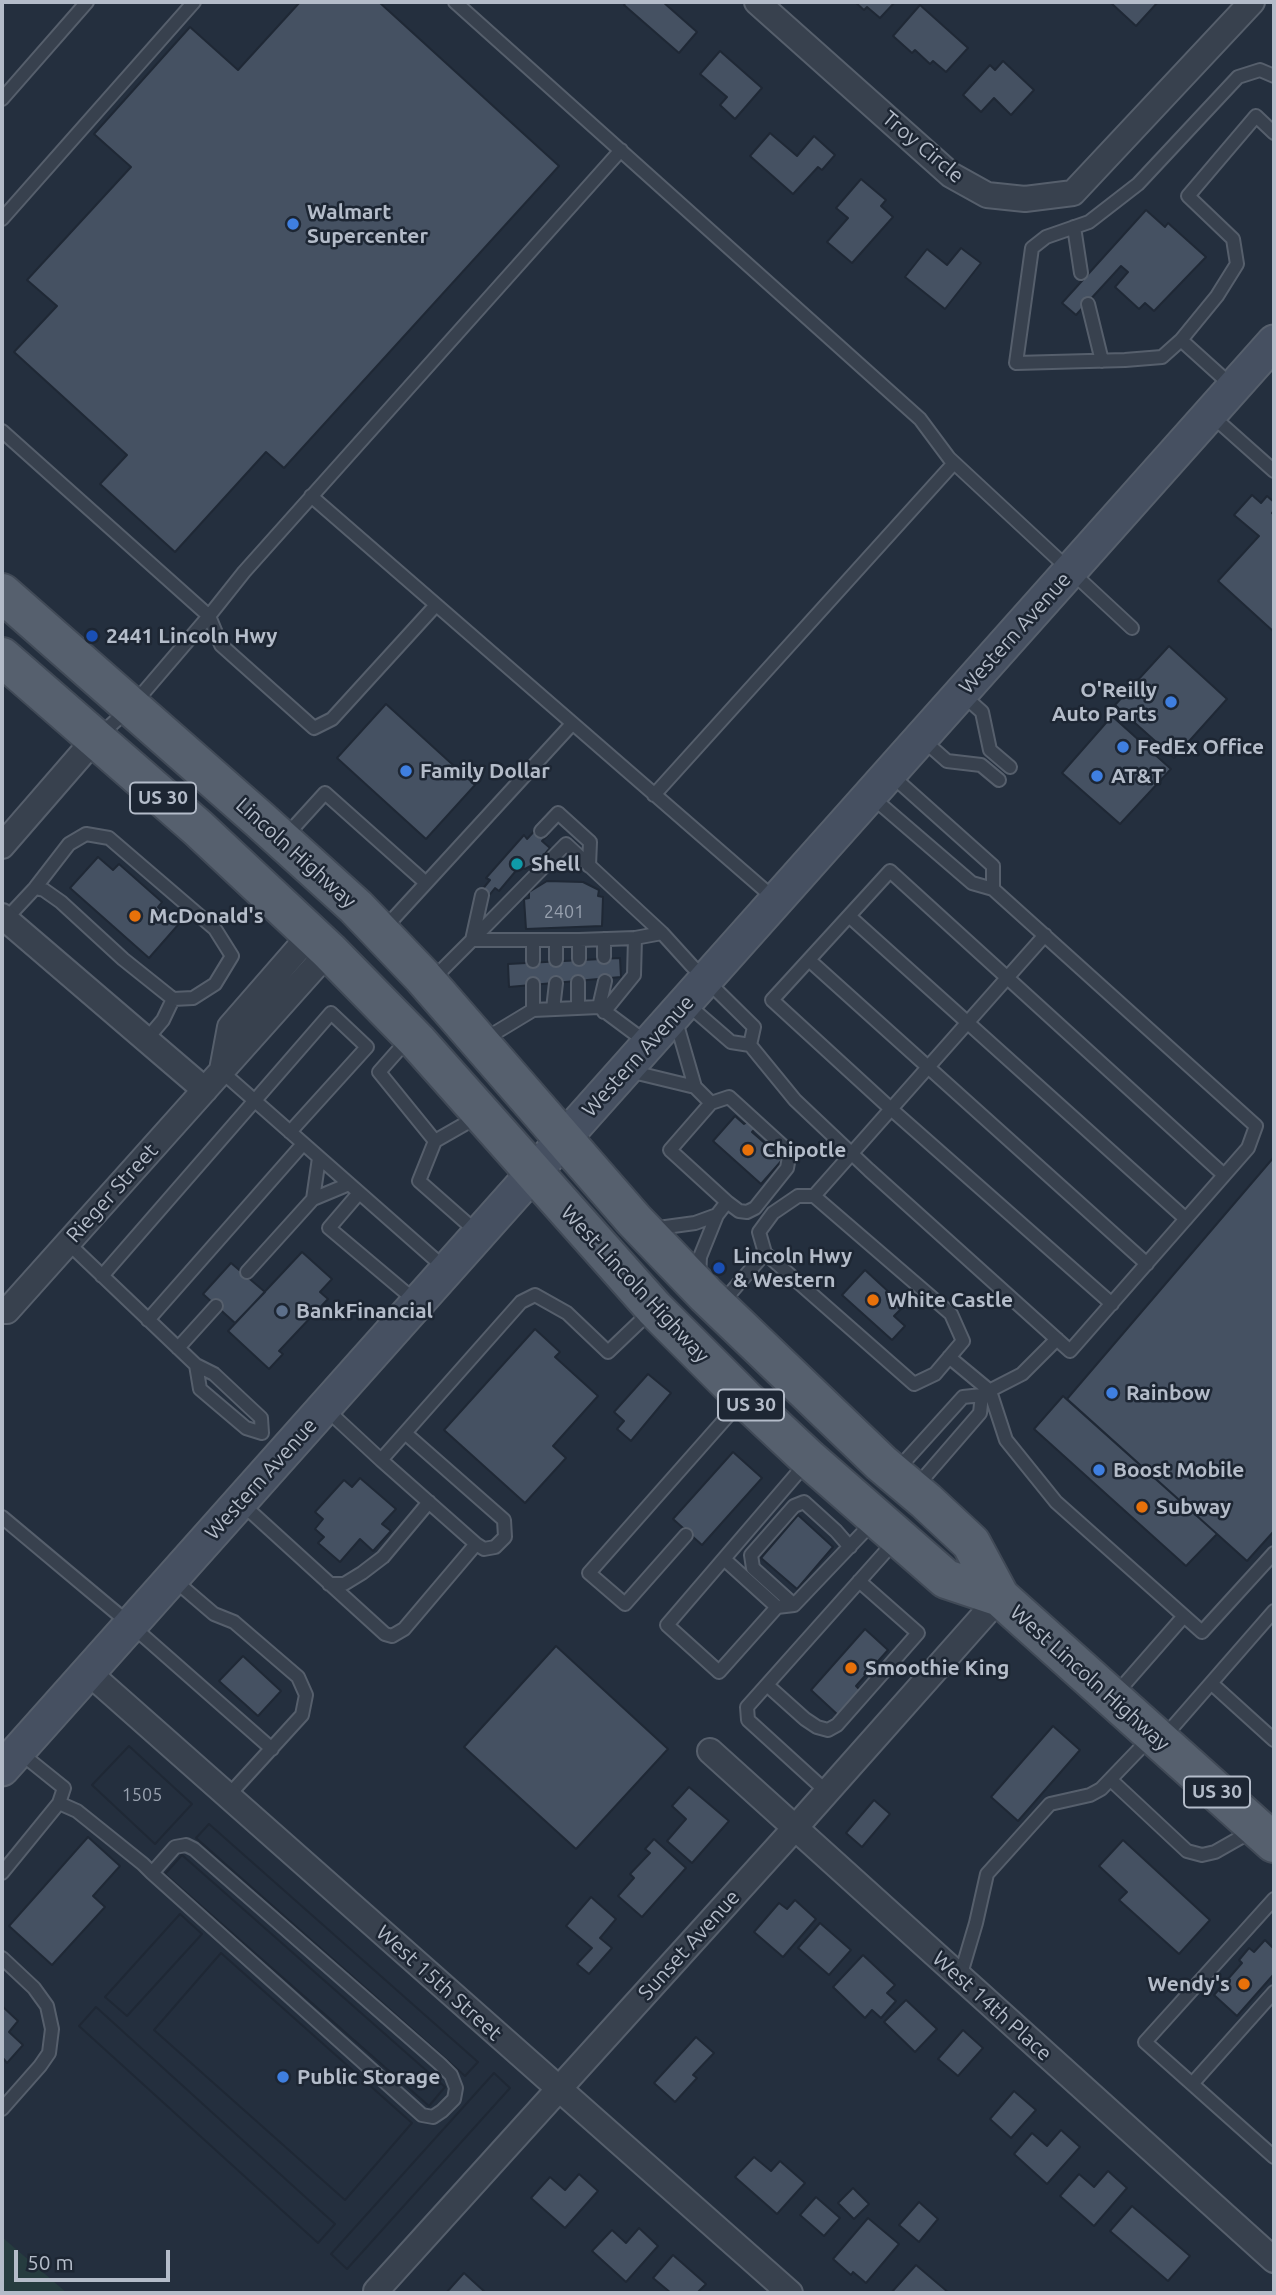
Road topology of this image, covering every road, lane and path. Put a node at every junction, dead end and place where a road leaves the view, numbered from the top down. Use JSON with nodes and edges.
{"nodes":[{"id":1,"x":87,"y":2,"type":"edge"},
{"id":2,"x":194,"y":2,"type":"edge"},
{"id":3,"x":455,"y":2,"type":"edge"},
{"id":4,"x":757,"y":2,"type":"edge"},
{"id":5,"x":1252,"y":2,"type":"edge"},
{"id":6,"x":1274,"y":76,"type":"edge"},
{"id":7,"x":2,"y":99,"type":"edge"},
{"id":8,"x":1274,"y":132,"type":"edge"},
{"id":9,"x":621,"y":150,"type":"junction"},
{"id":10,"x":2,"y":219,"type":"edge"},
{"id":11,"x":1073,"y":227,"type":"junction"},
{"id":12,"x":1081,"y":273,"type":"dead end"},
{"id":13,"x":1088,"y":304,"type":"dead end"},
{"id":14,"x":1181,"y":340,"type":"junction"},
{"id":15,"x":1274,"y":342,"type":"edge"},
{"id":16,"x":1102,"y":361,"type":"junction"},
{"id":17,"x":1234,"y":388,"type":"junction"},
{"id":18,"x":1210,"y":414,"type":"junction"},
{"id":19,"x":2,"y":431,"type":"edge"},
{"id":20,"x":954,"y":463,"type":"junction"},
{"id":21,"x":1272,"y":464,"type":"edge"},
{"id":22,"x":312,"y":496,"type":"junction"},
{"id":23,"x":1070,"y":571,"type":"junction"},
{"id":24,"x":2,"y":593,"type":"edge"},
{"id":25,"x":436,"y":606,"type":"junction"},
{"id":26,"x":209,"y":616,"type":"junction"},
{"id":27,"x":1132,"y":628,"type":"dead end"},
{"id":28,"x":2,"y":657,"type":"edge"},
{"id":29,"x":961,"y":694,"type":"junction"},
{"id":30,"x":132,"y":706,"type":"junction"},
{"id":31,"x":572,"y":724,"type":"junction"},
{"id":32,"x":921,"y":739,"type":"junction"},
{"id":33,"x":94,"y":740,"type":"junction"},
{"id":34,"x":1010,"y":768,"type":"dead end"},
{"id":35,"x":999,"y":780,"type":"dead end"},
{"id":36,"x":880,"y":784,"type":"junction"},
{"id":37,"x":654,"y":795,"type":"junction"},
{"id":38,"x":541,"y":831,"type":"dead end"},
{"id":39,"x":282,"y":839,"type":"junction"},
{"id":40,"x":2,"y":846,"type":"edge"},
{"id":41,"x":589,"y":866,"type":"junction"},
{"id":42,"x":426,"y":883,"type":"junction"},
{"id":43,"x":35,"y":888,"type":"junction"},
{"id":44,"x":993,"y":889,"type":"junction"},
{"id":45,"x":482,"y":895,"type":"dead end"},
{"id":46,"x":776,"y":901,"type":"junction"},
{"id":47,"x":849,"y":916,"type":"junction"},
{"id":48,"x":4,"y":917,"type":"edge"},
{"id":49,"x":381,"y":933,"type":"junction"},
{"id":50,"x":662,"y":933,"type":"junction"},
{"id":51,"x":1045,"y":935,"type":"junction"},
{"id":52,"x":635,"y":938,"type":"junction"},
{"id":53,"x":604,"y":939,"type":"junction"},
{"id":54,"x":472,"y":940,"type":"junction"},
{"id":55,"x":556,"y":940,"type":"junction"},
{"id":56,"x":579,"y":940,"type":"junction"},
{"id":57,"x":533,"y":941,"type":"junction"},
{"id":58,"x":320,"y":943,"type":"junction"},
{"id":59,"x":604,"y":957,"type":"dead end"},
{"id":60,"x":579,"y":959,"type":"dead end"},
{"id":61,"x":556,"y":960,"type":"dead end"},
{"id":62,"x":809,"y":960,"type":"junction"},
{"id":63,"x":533,"y":961,"type":"dead end"},
{"id":64,"x":1007,"y":978,"type":"junction"},
{"id":65,"x":606,"y":981,"type":"dead end"},
{"id":66,"x":578,"y":982,"type":"dead end"},
{"id":67,"x":556,"y":983,"type":"dead end"},
{"id":68,"x":428,"y":984,"type":"junction"},
{"id":69,"x":533,"y":985,"type":"dead end"},
{"id":70,"x":173,"y":999,"type":"junction"},
{"id":71,"x":689,"y":999,"type":"junction"},
{"id":72,"x":578,"y":1008,"type":"junction"},
{"id":73,"x":553,"y":1009,"type":"junction"},
{"id":74,"x":601,"y":1009,"type":"junction"},
{"id":75,"x":533,"y":1010,"type":"junction"},
{"id":76,"x":967,"y":1023,"type":"junction"},
{"id":77,"x":411,"y":1035,"type":"junction"},
{"id":78,"x":146,"y":1040,"type":"junction"},
{"id":79,"x":481,"y":1041,"type":"junction"},
{"id":80,"x":648,"y":1044,"type":"junction"},
{"id":81,"x":750,"y":1045,"type":"junction"},
{"id":82,"x":928,"y":1068,"type":"junction"},
{"id":83,"x":626,"y":1070,"type":"junction"},
{"id":84,"x":221,"y":1072,"type":"junction"},
{"id":85,"x":695,"y":1087,"type":"junction"},
{"id":86,"x":205,"y":1090,"type":"junction"},
{"id":87,"x":254,"y":1100,"type":"junction"},
{"id":88,"x":711,"y":1103,"type":"junction"},
{"id":89,"x":891,"y":1109,"type":"junction"},
{"id":90,"x":481,"y":1114,"type":"junction"},
{"id":91,"x":290,"y":1132,"type":"junction"},
{"id":92,"x":565,"y":1138,"type":"junction"},
{"id":93,"x":435,"y":1141,"type":"junction"},
{"id":94,"x":303,"y":1144,"type":"junction"},
{"id":95,"x":852,"y":1153,"type":"junction"},
{"id":96,"x":319,"y":1158,"type":"junction"},
{"id":97,"x":533,"y":1174,"type":"junction"},
{"id":98,"x":1224,"y":1175,"type":"junction"},
{"id":99,"x":349,"y":1184,"type":"junction"},
{"id":100,"x":359,"y":1193,"type":"junction"},
{"id":101,"x":814,"y":1196,"type":"junction"},
{"id":102,"x":313,"y":1199,"type":"junction"},
{"id":103,"x":727,"y":1202,"type":"junction"},
{"id":104,"x":717,"y":1215,"type":"junction"},
{"id":105,"x":1186,"y":1219,"type":"junction"},
{"id":106,"x":644,"y":1230,"type":"junction"},
{"id":107,"x":480,"y":1234,"type":"junction"},
{"id":108,"x":68,"y":1243,"type":"junction"},
{"id":109,"x":765,"y":1253,"type":"junction"},
{"id":110,"x":1147,"y":1264,"type":"junction"},
{"id":111,"x":447,"y":1270,"type":"junction"},
{"id":112,"x":247,"y":1272,"type":"dead end"},
{"id":113,"x":102,"y":1276,"type":"junction"},
{"id":114,"x":708,"y":1298,"type":"junction"},
{"id":115,"x":418,"y":1303,"type":"junction"},
{"id":116,"x":1112,"y":1304,"type":"junction"},
{"id":117,"x":216,"y":1306,"type":"dead end"},
{"id":118,"x":654,"y":1308,"type":"junction"},
{"id":119,"x":2,"y":1311,"type":"edge"},
{"id":120,"x":148,"y":1320,"type":"junction"},
{"id":121,"x":1057,"y":1339,"type":"junction"},
{"id":122,"x":178,"y":1349,"type":"junction"},
{"id":123,"x":950,"y":1357,"type":"junction"},
{"id":124,"x":195,"y":1365,"type":"junction"},
{"id":125,"x":986,"y":1393,"type":"junction"},
{"id":126,"x":744,"y":1398,"type":"junction"},
{"id":127,"x":324,"y":1407,"type":"junction"},
{"id":128,"x":405,"y":1433,"type":"junction"},
{"id":129,"x":273,"y":1442,"type":"junction"},
{"id":130,"x":809,"y":1459,"type":"junction"},
{"id":131,"x":382,"y":1460,"type":"junction"},
{"id":132,"x":903,"y":1482,"type":"junction"},
{"id":133,"x":240,"y":1502,"type":"junction"},
{"id":134,"x":429,"y":1502,"type":"junction"},
{"id":135,"x":2,"y":1517,"type":"edge"},
{"id":136,"x":888,"y":1527,"type":"junction"},
{"id":137,"x":686,"y":1535,"type":"dead end"},
{"id":138,"x":476,"y":1544,"type":"junction"},
{"id":139,"x":850,"y":1547,"type":"junction"},
{"id":140,"x":1274,"y":1553,"type":"edge"},
{"id":141,"x":723,"y":1559,"type":"junction"},
{"id":142,"x":172,"y":1578,"type":"junction"},
{"id":143,"x":859,"y":1581,"type":"junction"},
{"id":144,"x":329,"y":1584,"type":"junction"},
{"id":145,"x":1000,"y":1597,"type":"junction"},
{"id":146,"x":794,"y":1605,"type":"junction"},
{"id":147,"x":777,"y":1607,"type":"junction"},
{"id":148,"x":1274,"y":1611,"type":"edge"},
{"id":149,"x":1184,"y":1616,"type":"junction"},
{"id":150,"x":131,"y":1625,"type":"junction"},
{"id":151,"x":88,"y":1672,"type":"junction"},
{"id":152,"x":1211,"y":1683,"type":"junction"},
{"id":153,"x":767,"y":1685,"type":"junction"},
{"id":154,"x":1112,"y":1698,"type":"junction"},
{"id":155,"x":1157,"y":1738,"type":"junction"},
{"id":156,"x":1274,"y":1740,"type":"edge"},
{"id":157,"x":272,"y":1749,"type":"junction"},
{"id":158,"x":710,"y":1751,"type":"dead end"},
{"id":159,"x":10,"y":1760,"type":"edge"},
{"id":160,"x":1111,"y":1780,"type":"junction"},
{"id":161,"x":827,"y":1792,"type":"junction"},
{"id":162,"x":228,"y":1796,"type":"junction"},
{"id":163,"x":59,"y":1803,"type":"junction"},
{"id":164,"x":795,"y":1828,"type":"junction"},
{"id":165,"x":1266,"y":1836,"type":"edge"},
{"id":166,"x":2,"y":1873,"type":"edge"},
{"id":167,"x":152,"y":1873,"type":"junction"},
{"id":168,"x":1274,"y":1899,"type":"edge"},
{"id":169,"x":2,"y":1958,"type":"edge"},
{"id":170,"x":960,"y":1977,"type":"junction"},
{"id":171,"x":1274,"y":1992,"type":"edge"},
{"id":172,"x":1192,"y":2084,"type":"junction"},
{"id":173,"x":558,"y":2089,"type":"junction"},
{"id":174,"x":2,"y":2109,"type":"edge"},
{"id":175,"x":1274,"y":2157,"type":"edge"},
{"id":176,"x":1271,"y":2250,"type":"edge"},
{"id":177,"x":377,"y":2292,"type":"edge"},
{"id":178,"x":790,"y":2293,"type":"edge"}],
"edges":[{"from":1,"to":7,"type":"lane"},
{"from":2,"to":10,"type":"lane"},
{"from":3,"to":9,"type":"lane"},
{"from":4,"to":5,"type":"street","name":"Troy Circle"},
{"from":6,"to":11,"type":"lane"},
{"from":8,"to":14,"type":"lane"},
{"from":9,"to":20,"type":"lane"},
{"from":9,"to":22,"type":"lane"},
{"from":11,"to":12,"type":"lane"},
{"from":11,"to":16,"type":"lane"},
{"from":13,"to":16,"type":"lane"},
{"from":14,"to":16,"type":"lane"},
{"from":14,"to":17,"type":"lane"},
{"from":15,"to":17,"type":"main road","name":"Western Avenue"},
{"from":17,"to":18,"type":"main road","name":"Western Avenue"},
{"from":18,"to":21,"type":"lane"},
{"from":18,"to":23,"type":"main road","name":"Western Avenue"},
{"from":19,"to":26,"type":"lane"},
{"from":20,"to":23,"type":"lane"},
{"from":20,"to":37,"type":"lane"},
{"from":22,"to":25,"type":"lane"},
{"from":22,"to":26,"type":"lane"},
{"from":23,"to":27,"type":"lane"},
{"from":23,"to":29,"type":"main road","name":"Western Avenue"},
{"from":24,"to":30,"type":"main road","name":"Lincoln Highway","number":"US 30"},
{"from":25,"to":26,"type":"lane"},
{"from":25,"to":31,"type":"lane"},
{"from":26,"to":30,"type":"lane"},
{"from":28,"to":33,"type":"main road","number":"US 30"},
{"from":29,"to":32,"type":"main road","name":"Western Avenue"},
{"from":29,"to":34,"type":"lane"},
{"from":30,"to":33,"type":"lane"},
{"from":30,"to":39,"type":"main road","name":"Lincoln Highway","number":"US 30"},
{"from":31,"to":37,"type":"lane"},
{"from":31,"to":42,"type":"lane"},
{"from":32,"to":35,"type":"lane"},
{"from":32,"to":36,"type":"main road","name":"Western Avenue"},
{"from":33,"to":40,"type":"street"},
{"from":33,"to":58,"type":"main road","number":"US 30"},
{"from":36,"to":44,"type":"lane"},
{"from":36,"to":44,"type":"lane"},
{"from":36,"to":46,"type":"main road","name":"Western Avenue"},
{"from":37,"to":46,"type":"lane"},
{"from":38,"to":41,"type":"lane"},
{"from":39,"to":42,"type":"lane"},
{"from":39,"to":49,"type":"main road","name":"Lincoln Highway","number":"US 30"},
{"from":41,"to":50,"type":"lane"},
{"from":41,"to":54,"type":"lane"},
{"from":42,"to":49,"type":"lane"},
{"from":43,"to":48,"type":"lane"},
{"from":43,"to":70,"type":"lane"},
{"from":43,"to":70,"type":"lane"},
{"from":44,"to":51,"type":"lane"},
{"from":45,"to":54,"type":"lane"},
{"from":46,"to":71,"type":"main road","name":"Western Avenue"},
{"from":47,"to":62,"type":"lane"},
{"from":47,"to":64,"type":"lane"},
{"from":47,"to":76,"type":"lane"},
{"from":48,"to":78,"type":"street"},
{"from":49,"to":68,"type":"main road","name":"Lincoln Highway","number":"US 30"},
{"from":50,"to":52,"type":"lane"},
{"from":50,"to":71,"type":"lane"},
{"from":51,"to":64,"type":"lane"},
{"from":51,"to":98,"type":"lane"},
{"from":52,"to":53,"type":"lane"},
{"from":52,"to":74,"type":"lane"},
{"from":53,"to":56,"type":"lane"},
{"from":53,"to":59,"type":"lane"},
{"from":54,"to":57,"type":"lane"},
{"from":54,"to":68,"type":"lane"},
{"from":55,"to":56,"type":"lane"},
{"from":55,"to":57,"type":"lane"},
{"from":55,"to":61,"type":"lane"},
{"from":56,"to":60,"type":"lane"},
{"from":57,"to":63,"type":"lane"},
{"from":58,"to":77,"type":"main road","number":"US 30"},
{"from":58,"to":84,"type":"street"},
{"from":62,"to":82,"type":"lane"},
{"from":62,"to":89,"type":"lane"},
{"from":64,"to":76,"type":"lane"},
{"from":64,"to":98,"type":"lane"},
{"from":65,"to":74,"type":"lane"},
{"from":66,"to":72,"type":"lane"},
{"from":67,"to":73,"type":"lane"},
{"from":68,"to":79,"type":"main road","name":"Lincoln Highway","number":"US 30"},
{"from":69,"to":75,"type":"lane"},
{"from":70,"to":78,"type":"lane"},
{"from":71,"to":80,"type":"main road","name":"Western Avenue"},
{"from":71,"to":81,"type":"lane"},
{"from":71,"to":81,"type":"lane"},
{"from":71,"to":85,"type":"lane"},
{"from":72,"to":73,"type":"lane"},
{"from":72,"to":74,"type":"lane"},
{"from":73,"to":75,"type":"lane"},
{"from":74,"to":80,"type":"lane"},
{"from":75,"to":79,"type":"lane"},
{"from":76,"to":82,"type":"lane"},
{"from":76,"to":105,"type":"lane"},
{"from":77,"to":90,"type":"main road","number":"US 30"},
{"from":77,"to":93,"type":"lane"},
{"from":78,"to":86,"type":"street"},
{"from":79,"to":92,"type":"main road","name":"Lincoln Highway","number":"US 30"},
{"from":80,"to":83,"type":"main road","name":"Western Avenue"},
{"from":81,"to":95,"type":"lane"},
{"from":82,"to":89,"type":"lane"},
{"from":82,"to":110,"type":"lane"},
{"from":83,"to":85,"type":"lane"},
{"from":83,"to":92,"type":"main road","name":"Western Avenue"},
{"from":84,"to":86,"type":"street","name":"Rieger Street"},
{"from":84,"to":87,"type":"lane"},
{"from":85,"to":88,"type":"lane"},
{"from":86,"to":108,"type":"street","name":"Rieger Street"},
{"from":87,"to":91,"type":"lane"},
{"from":87,"to":91,"type":"lane"},
{"from":87,"to":113,"type":"lane"},
{"from":88,"to":103,"type":"lane"},
{"from":88,"to":103,"type":"lane"},
{"from":89,"to":95,"type":"lane"},
{"from":89,"to":116,"type":"lane"},
{"from":90,"to":93,"type":"lane"},
{"from":90,"to":97,"type":"main road","number":"US 30"},
{"from":91,"to":94,"type":"lane"},
{"from":92,"to":97,"type":"main road","name":"Western Avenue"},
{"from":92,"to":106,"type":"main road","name":"West Lincoln Highway","number":"US 30"},
{"from":93,"to":107,"type":"lane"},
{"from":94,"to":96,"type":"lane"},
{"from":94,"to":120,"type":"lane"},
{"from":95,"to":101,"type":"lane"},
{"from":95,"to":121,"type":"lane"},
{"from":96,"to":99,"type":"lane"},
{"from":96,"to":102,"type":"lane"},
{"from":97,"to":107,"type":"main road","name":"Western Avenue"},
{"from":97,"to":118,"type":"main road","name":"West Lincoln Highway","number":"US 30"},
{"from":98,"to":105,"type":"lane"},
{"from":99,"to":100,"type":"lane"},
{"from":99,"to":102,"type":"lane"},
{"from":100,"to":111,"type":"lane"},
{"from":100,"to":115,"type":"lane"},
{"from":101,"to":109,"type":"lane"},
{"from":101,"to":123,"type":"lane"},
{"from":102,"to":112,"type":"lane"},
{"from":103,"to":104,"type":"lane"},
{"from":104,"to":106,"type":"lane"},
{"from":104,"to":114,"type":"lane"},
{"from":105,"to":110,"type":"lane"},
{"from":106,"to":114,"type":"main road","name":"West Lincoln Highway","number":"US 30"},
{"from":107,"to":111,"type":"main road","name":"Western Avenue"},
{"from":108,"to":113,"type":"lane"},
{"from":108,"to":119,"type":"street","name":"Rieger Street"},
{"from":109,"to":114,"type":"lane"},
{"from":109,"to":123,"type":"lane"},
{"from":110,"to":116,"type":"lane"},
{"from":111,"to":115,"type":"main road","name":"Western Avenue"},
{"from":113,"to":120,"type":"lane"},
{"from":114,"to":132,"type":"main road","name":"West Lincoln Highway","number":"US 30"},
{"from":115,"to":127,"type":"main road","name":"Western Avenue"},
{"from":116,"to":121,"type":"lane"},
{"from":117,"to":122,"type":"lane"},
{"from":118,"to":126,"type":"main road","name":"West Lincoln Highway","number":"US 30"},
{"from":118,"to":128,"type":"lane"},
{"from":120,"to":122,"type":"lane"},
{"from":121,"to":125,"type":"lane"},
{"from":122,"to":124,"type":"lane"},
{"from":123,"to":125,"type":"lane"},
{"from":124,"to":129,"type":"lane"},
{"from":124,"to":129,"type":"lane"},
{"from":125,"to":132,"type":"lane"},
{"from":125,"to":132,"type":"lane"},
{"from":125,"to":149,"type":"lane"},
{"from":126,"to":130,"type":"main road","name":"West Lincoln Highway","number":"US 30"},
{"from":126,"to":137,"type":"lane"},
{"from":127,"to":129,"type":"main road","name":"Western Avenue"},
{"from":127,"to":131,"type":"lane"},
{"from":128,"to":131,"type":"lane"},
{"from":128,"to":138,"type":"lane"},
{"from":129,"to":133,"type":"main road","name":"Western Avenue"},
{"from":130,"to":136,"type":"main road","name":"West Lincoln Highway","number":"US 30"},
{"from":130,"to":141,"type":"lane"},
{"from":131,"to":134,"type":"lane"},
{"from":132,"to":145,"type":"main road","name":"West Lincoln Highway","number":"US 30"},
{"from":133,"to":142,"type":"main road","name":"Western Avenue"},
{"from":133,"to":144,"type":"lane"},
{"from":134,"to":138,"type":"lane"},
{"from":134,"to":144,"type":"lane"},
{"from":135,"to":150,"type":"lane"},
{"from":136,"to":139,"type":"lane"},
{"from":136,"to":143,"type":"lane"},
{"from":136,"to":145,"type":"main road","name":"West Lincoln Highway","number":"US 30"},
{"from":138,"to":144,"type":"lane"},
{"from":139,"to":146,"type":"lane"},
{"from":139,"to":146,"type":"lane"},
{"from":140,"to":149,"type":"lane"},
{"from":141,"to":147,"type":"lane"},
{"from":141,"to":147,"type":"lane"},
{"from":142,"to":150,"type":"main road","name":"Western Avenue"},
{"from":142,"to":157,"type":"lane"},
{"from":143,"to":153,"type":"lane"},
{"from":143,"to":153,"type":"lane"},
{"from":145,"to":154,"type":"main road","name":"West Lincoln Highway","number":"US 30"},
{"from":145,"to":161,"type":"street","name":"Sunset Avenue"},
{"from":146,"to":147,"type":"lane"},
{"from":148,"to":152,"type":"lane"},
{"from":149,"to":154,"type":"lane"},
{"from":150,"to":151,"type":"main road","name":"Western Avenue"},
{"from":150,"to":157,"type":"lane"},
{"from":151,"to":159,"type":"main road","name":"Western Avenue"},
{"from":151,"to":162,"type":"street","name":"West 15th Street"},
{"from":152,"to":155,"type":"lane"},
{"from":152,"to":156,"type":"lane"},
{"from":153,"to":161,"type":"lane"},
{"from":154,"to":155,"type":"main road","name":"West Lincoln Highway","number":"US 30"},
{"from":155,"to":160,"type":"lane"},
{"from":155,"to":165,"type":"main road","name":"West Lincoln Highway","number":"US 30"},
{"from":157,"to":162,"type":"lane"},
{"from":158,"to":164,"type":"street","name":"West 14th Place"},
{"from":159,"to":163,"type":"lane"},
{"from":160,"to":165,"type":"lane"},
{"from":160,"to":170,"type":"lane"},
{"from":161,"to":164,"type":"street","name":"Sunset Avenue"},
{"from":162,"to":173,"type":"street","name":"West 15th Street"},
{"from":163,"to":166,"type":"lane"},
{"from":163,"to":167,"type":"lane"},
{"from":164,"to":170,"type":"street","name":"West 14th Place"},
{"from":164,"to":173,"type":"street","name":"Sunset Avenue"},
{"from":167,"to":167,"type":"lane"},
{"from":168,"to":172,"type":"lane"},
{"from":169,"to":174,"type":"lane"},
{"from":170,"to":176,"type":"street","name":"West 14th Place"},
{"from":171,"to":172,"type":"lane"},
{"from":172,"to":175,"type":"lane"},
{"from":173,"to":177,"type":"street","name":"Sunset Avenue"},
{"from":173,"to":178,"type":"street","name":"West 15th Street"}]}
